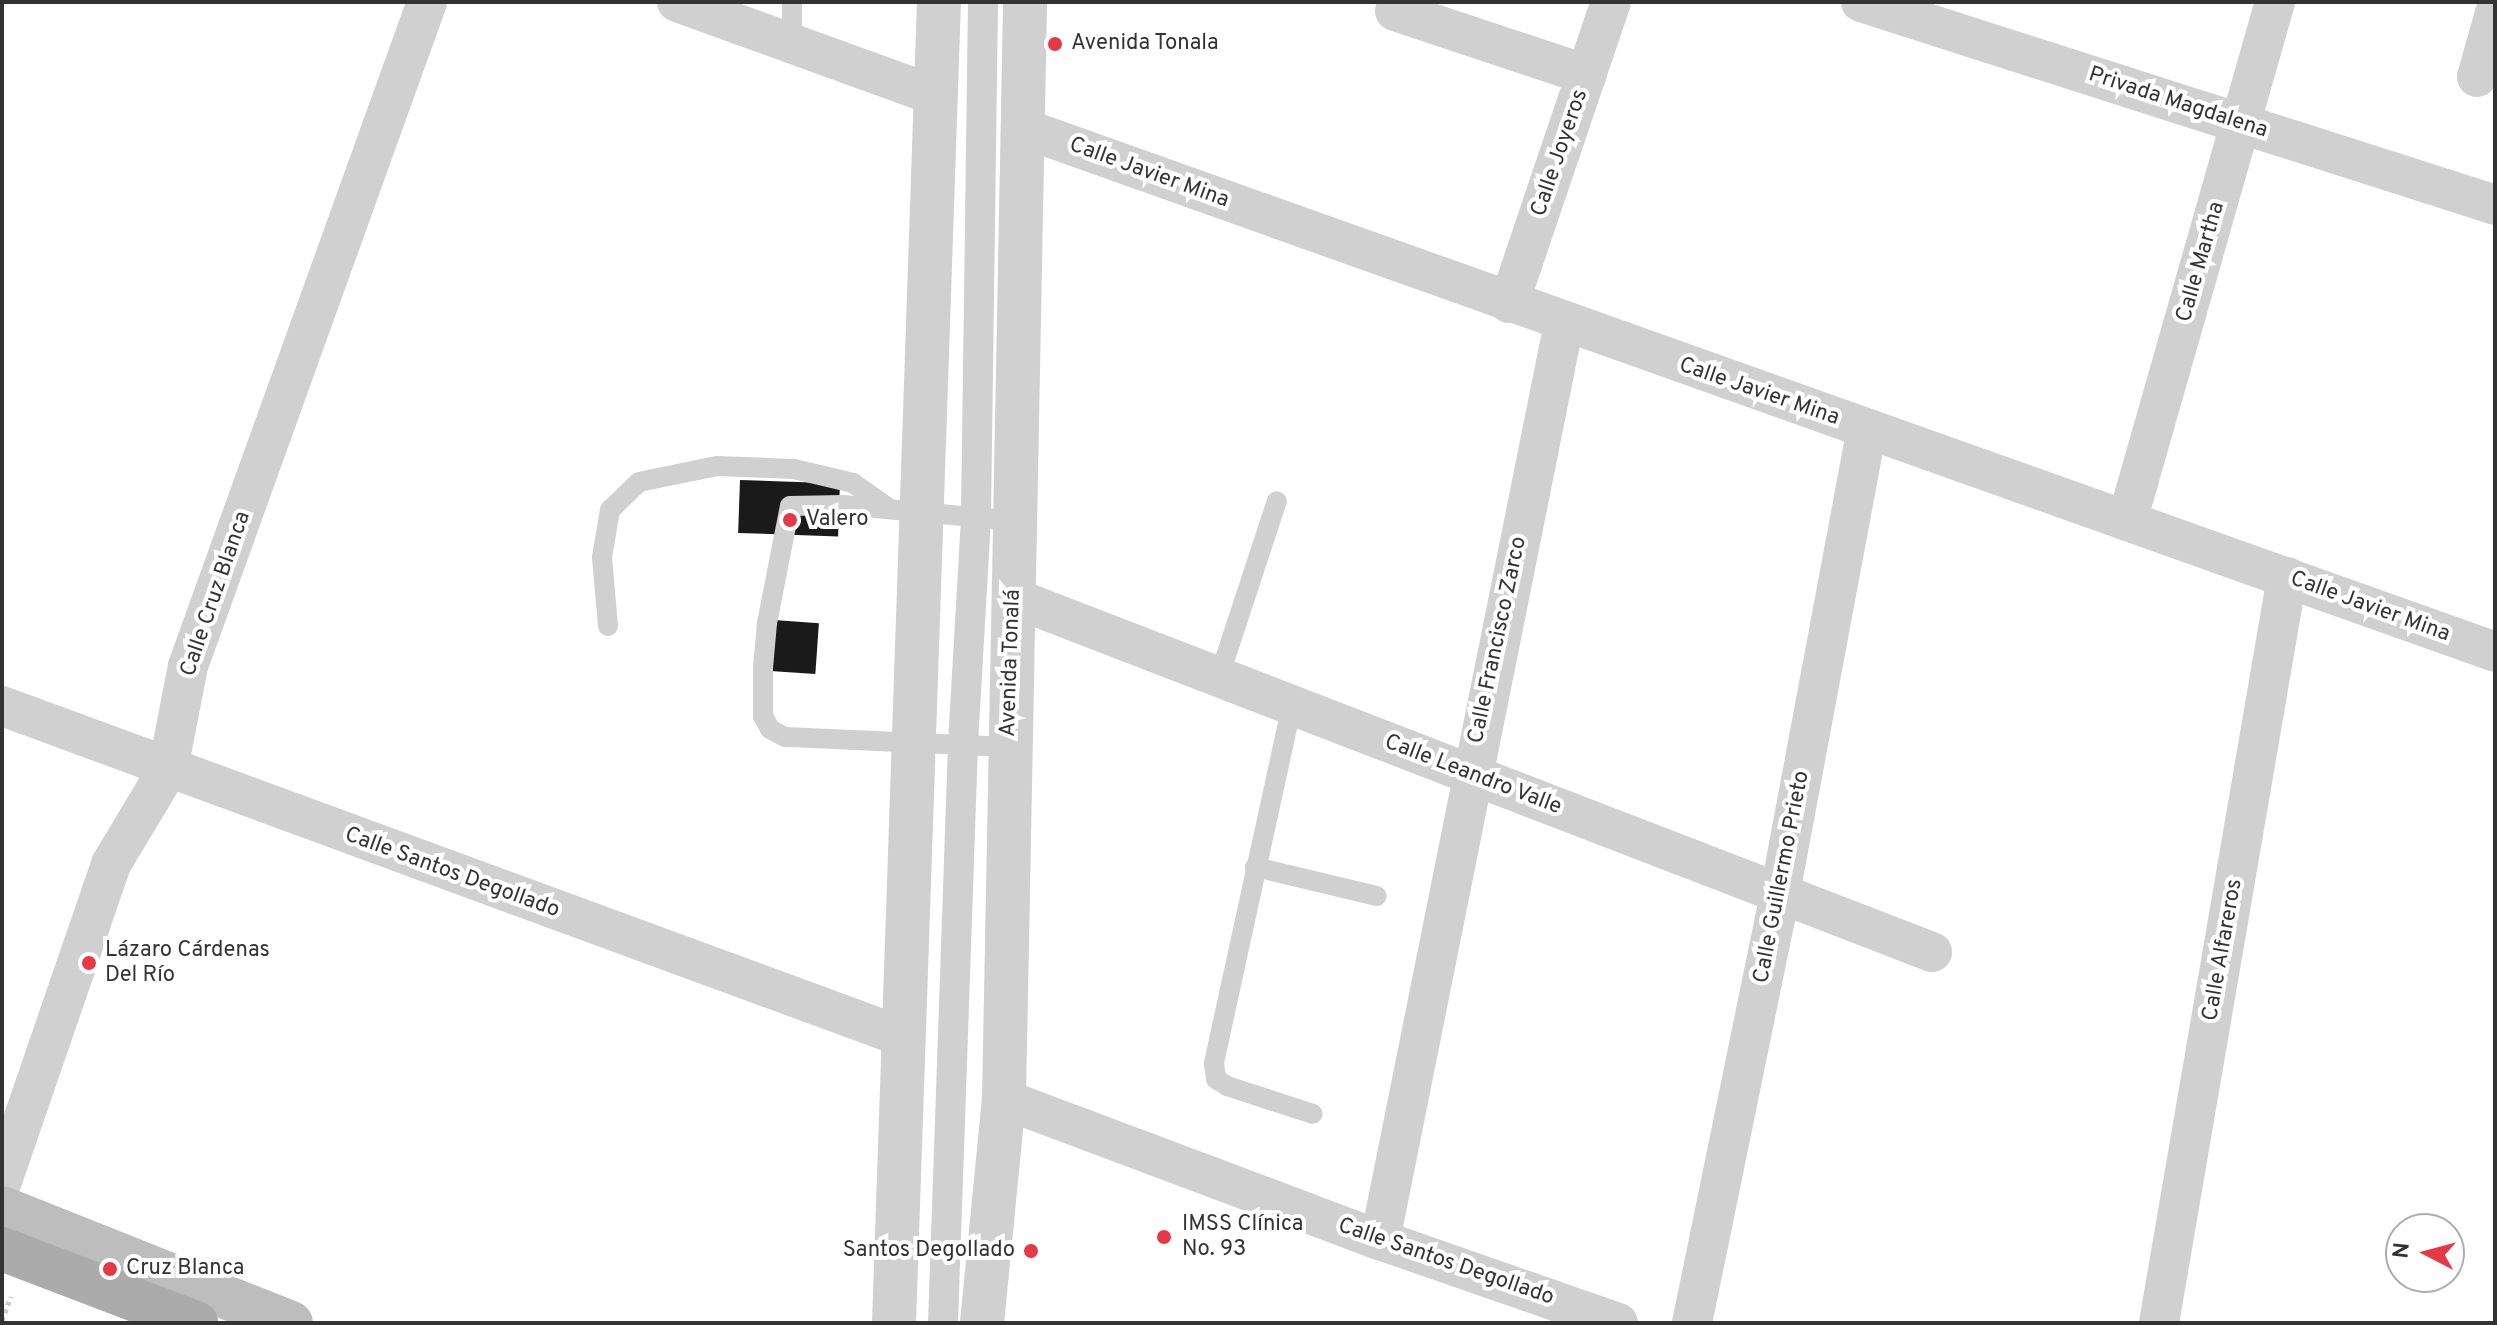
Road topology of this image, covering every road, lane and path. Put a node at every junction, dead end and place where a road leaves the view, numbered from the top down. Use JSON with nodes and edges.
{"nodes":[{"id":1,"x":427,"y":2,"type":"edge"},
{"id":2,"x":677,"y":2,"type":"edge"},
{"id":3,"x":792,"y":2,"type":"edge"},
{"id":4,"x":939,"y":2,"type":"edge"},
{"id":5,"x":983,"y":2,"type":"edge"},
{"id":6,"x":1025,"y":2,"type":"edge"},
{"id":7,"x":1611,"y":2,"type":"edge"},
{"id":8,"x":1861,"y":2,"type":"edge"},
{"id":9,"x":2275,"y":2,"type":"edge"},
{"id":10,"x":1395,"y":11,"type":"dead end"},
{"id":11,"x":2495,"y":13,"type":"edge"},
{"id":12,"x":792,"y":43,"type":"junction"},
{"id":13,"x":1587,"y":75,"type":"junction"},
{"id":14,"x":2477,"y":77,"type":"dead end"},
{"id":15,"x":936,"y":96,"type":"junction"},
{"id":16,"x":2240,"y":123,"type":"junction"},
{"id":17,"x":1023,"y":128,"type":"junction"},
{"id":18,"x":2495,"y":205,"type":"edge"},
{"id":19,"x":1509,"y":303,"type":"junction"},
{"id":20,"x":1564,"y":323,"type":"junction"},
{"id":21,"x":1867,"y":430,"type":"junction"},
{"id":22,"x":1277,"y":501,"type":"dead end"},
{"id":23,"x":908,"y":513,"type":"junction"},
{"id":24,"x":995,"y":519,"type":"junction"},
{"id":25,"x":2127,"y":521,"type":"junction"},
{"id":26,"x":2287,"y":577,"type":"junction"},
{"id":27,"x":1014,"y":598,"type":"junction"},
{"id":28,"x":608,"y":626,"type":"dead end"},
{"id":29,"x":2495,"y":652,"type":"edge"},
{"id":30,"x":1219,"y":677,"type":"junction"},
{"id":31,"x":1292,"y":705,"type":"junction"},
{"id":32,"x":2,"y":706,"type":"edge"},
{"id":33,"x":913,"y":741,"type":"junction"},
{"id":34,"x":963,"y":744,"type":"junction"},
{"id":35,"x":1008,"y":747,"type":"junction"},
{"id":36,"x":168,"y":769,"type":"junction"},
{"id":37,"x":1471,"y":774,"type":"junction"},
{"id":38,"x":1255,"y":867,"type":"junction"},
{"id":39,"x":1780,"y":893,"type":"junction"},
{"id":40,"x":1377,"y":896,"type":"dead end"},
{"id":41,"x":1932,"y":952,"type":"dead end"},
{"id":42,"x":903,"y":1037,"type":"junction"},
{"id":43,"x":1004,"y":1099,"type":"junction"},
{"id":44,"x":1313,"y":1114,"type":"dead end"},
{"id":45,"x":2,"y":1181,"type":"edge"},
{"id":46,"x":2,"y":1208,"type":"edge"},
{"id":47,"x":1380,"y":1240,"type":"junction"},
{"id":48,"x":2,"y":1249,"type":"edge"},
{"id":49,"x":196,"y":1323,"type":"edge"},
{"id":50,"x":291,"y":1323,"type":"edge"},
{"id":51,"x":894,"y":1323,"type":"edge"},
{"id":52,"x":943,"y":1323,"type":"edge"},
{"id":53,"x":982,"y":1323,"type":"edge"},
{"id":54,"x":1618,"y":1323,"type":"edge"},
{"id":55,"x":1692,"y":1323,"type":"edge"},
{"id":56,"x":2159,"y":1323,"type":"edge"}],
"edges":[{"from":1,"to":36,"type":"street","name":"Calle Cruz Blanca"},
{"from":2,"to":12,"type":"street"},
{"from":3,"to":12,"type":"lane"},
{"from":4,"to":15,"type":"street"},
{"from":5,"to":24,"type":"street"},
{"from":6,"to":17,"type":"street","name":"Avenida Tonalá"},
{"from":7,"to":13,"type":"street","name":"Calle Joyeros"},
{"from":8,"to":16,"type":"street","name":"Privada Magdalena"},
{"from":9,"to":16,"type":"street","name":"Calle Martha"},
{"from":10,"to":13,"type":"street"},
{"from":11,"to":14,"type":"street"},
{"from":12,"to":15,"type":"street"},
{"from":13,"to":19,"type":"street","name":"Calle Joyeros"},
{"from":15,"to":23,"type":"street"},
{"from":16,"to":18,"type":"street","name":"Privada Magdalena"},
{"from":16,"to":25,"type":"street","name":"Calle Martha"},
{"from":17,"to":19,"type":"street","name":"Calle Javier Mina"},
{"from":17,"to":24,"type":"street","name":"Avenida Tonalá"},
{"from":19,"to":20,"type":"street","name":"Calle Javier Mina"},
{"from":20,"to":21,"type":"street","name":"Calle Javier Mina"},
{"from":20,"to":37,"type":"street","name":"Calle Francisco Zarco"},
{"from":21,"to":25,"type":"street","name":"Calle Javier Mina"},
{"from":21,"to":39,"type":"street","name":"Calle Guillermo Prieto"},
{"from":22,"to":30,"type":"lane"},
{"from":23,"to":24,"type":"lane"},
{"from":23,"to":28,"type":"lane"},
{"from":23,"to":33,"type":"street"},
{"from":23,"to":33,"type":"lane"},
{"from":24,"to":27,"type":"street","name":"Avenida Tonalá"},
{"from":24,"to":34,"type":"street"},
{"from":25,"to":26,"type":"street","name":"Calle Javier Mina"},
{"from":26,"to":29,"type":"street","name":"Calle Javier Mina"},
{"from":26,"to":56,"type":"street","name":"Calle Alfareros"},
{"from":27,"to":30,"type":"street","name":"Calle Leandro Valle"},
{"from":27,"to":35,"type":"street","name":"Avenida Tonalá"},
{"from":30,"to":31,"type":"street","name":"Calle Leandro Valle"},
{"from":31,"to":37,"type":"street","name":"Calle Leandro Valle"},
{"from":31,"to":38,"type":"lane"},
{"from":32,"to":36,"type":"street","name":"Calle Santos Degollado"},
{"from":33,"to":34,"type":"lane"},
{"from":33,"to":42,"type":"street"},
{"from":34,"to":35,"type":"lane"},
{"from":34,"to":52,"type":"street"},
{"from":35,"to":43,"type":"street","name":"Avenida Tonalá"},
{"from":36,"to":42,"type":"street","name":"Calle Santos Degollado"},
{"from":36,"to":45,"type":"street","name":"Calle Cruz Blanca"},
{"from":37,"to":39,"type":"street","name":"Calle Leandro Valle"},
{"from":37,"to":47,"type":"street","name":"Calle Francisco Zarco"},
{"from":38,"to":40,"type":"lane"},
{"from":38,"to":44,"type":"lane"},
{"from":39,"to":41,"type":"street","name":"Calle Leandro Valle"},
{"from":39,"to":55,"type":"street","name":"Calle Guillermo Prieto"},
{"from":42,"to":51,"type":"street"},
{"from":43,"to":47,"type":"street","name":"Calle Santos Degollado"},
{"from":43,"to":53,"type":"street","name":"Avenida Tonalá"},
{"from":46,"to":50,"type":"main road"},
{"from":47,"to":54,"type":"street","name":"Calle Santos Degollado"},
{"from":48,"to":49,"type":"main road"}]}
